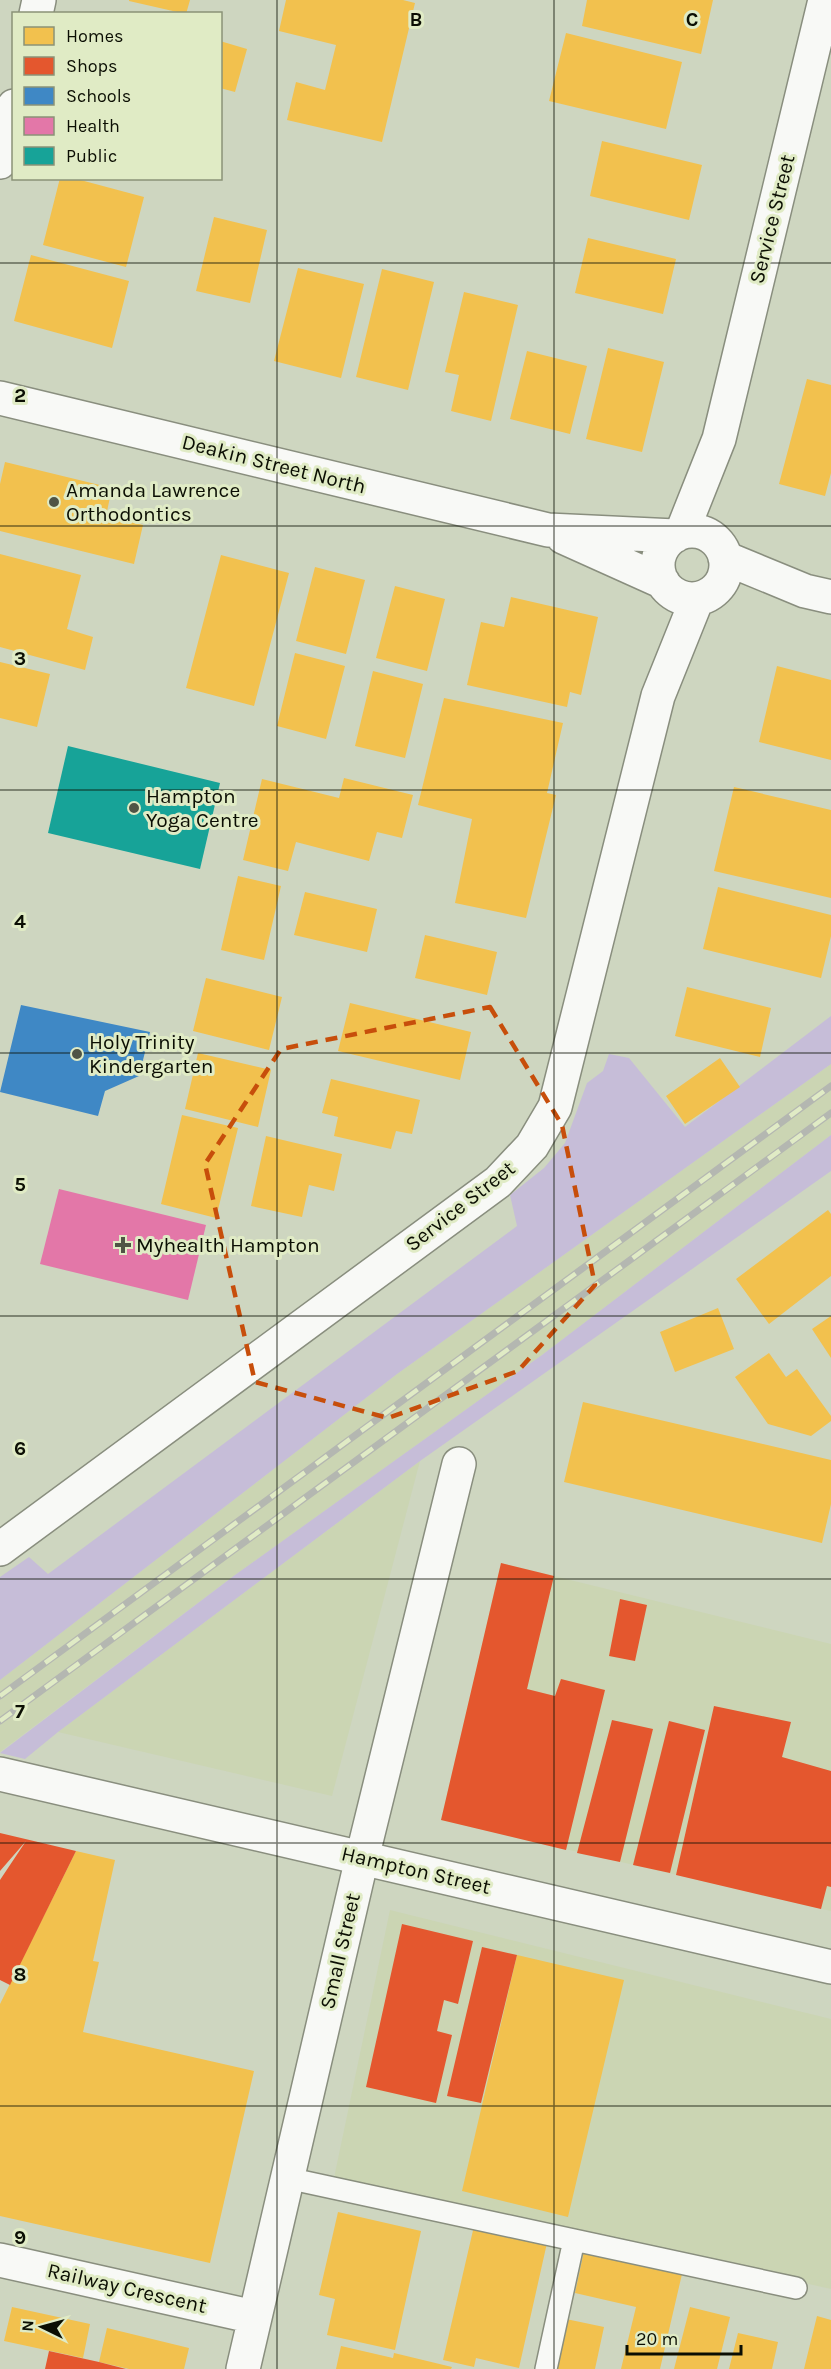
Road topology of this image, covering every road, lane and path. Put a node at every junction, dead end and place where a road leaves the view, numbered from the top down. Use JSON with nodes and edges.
{"nodes":[{"id":1,"x":825,"y":0,"type":"edge"},
{"id":2,"x":12,"y":114,"type":"edge"},
{"id":3,"x":0,"y":162,"type":"edge"},
{"id":4,"x":0,"y":398,"type":"edge"},
{"id":5,"x":548,"y":530,"type":"junction"},
{"id":6,"x":693,"y":565,"type":"junction"},
{"id":7,"x":818,"y":594,"type":"edge"},
{"id":8,"x":459,"y":1464,"type":"dead end"},
{"id":9,"x":2,"y":1544,"type":"edge"},
{"id":10,"x":0,"y":1774,"type":"edge"},
{"id":11,"x":362,"y":1858,"type":"junction"},
{"id":12,"x":831,"y":1967,"type":"edge"},
{"id":13,"x":287,"y":2178,"type":"junction"},
{"id":14,"x":574,"y":2240,"type":"junction"},
{"id":15,"x":0,"y":2260,"type":"edge"},
{"id":16,"x":796,"y":2288,"type":"dead end"},
{"id":17,"x":254,"y":2317,"type":"junction"},
{"id":18,"x":243,"y":2369,"type":"edge"},
{"id":19,"x":546,"y":2369,"type":"edge"}],
"edges":[{"from":1,"to":6,"type":"street","name":"Service Street"},
{"from":2,"to":3,"type":"street"},
{"from":4,"to":5,"type":"street","name":"Deakin Street North"},
{"from":5,"to":6,"type":"street","name":"Deakin Street North"},
{"from":5,"to":6,"type":"street","name":"Deakin Street North"},
{"from":6,"to":7,"type":"street","name":"Deakin Street North"},
{"from":6,"to":9,"type":"street","name":"Service Street"},
{"from":8,"to":11,"type":"street","name":"Small Street"},
{"from":10,"to":11,"type":"street","name":"Hampton Street"},
{"from":11,"to":12,"type":"street","name":"Hampton Street"},
{"from":11,"to":13,"type":"street","name":"Small Street"},
{"from":13,"to":14,"type":"lane"},
{"from":13,"to":17,"type":"street","name":"Small Street"},
{"from":14,"to":16,"type":"lane"},
{"from":14,"to":19,"type":"lane"},
{"from":15,"to":17,"type":"street","name":"Railway Crescent"},
{"from":17,"to":18,"type":"street","name":"Small Street"}]}
